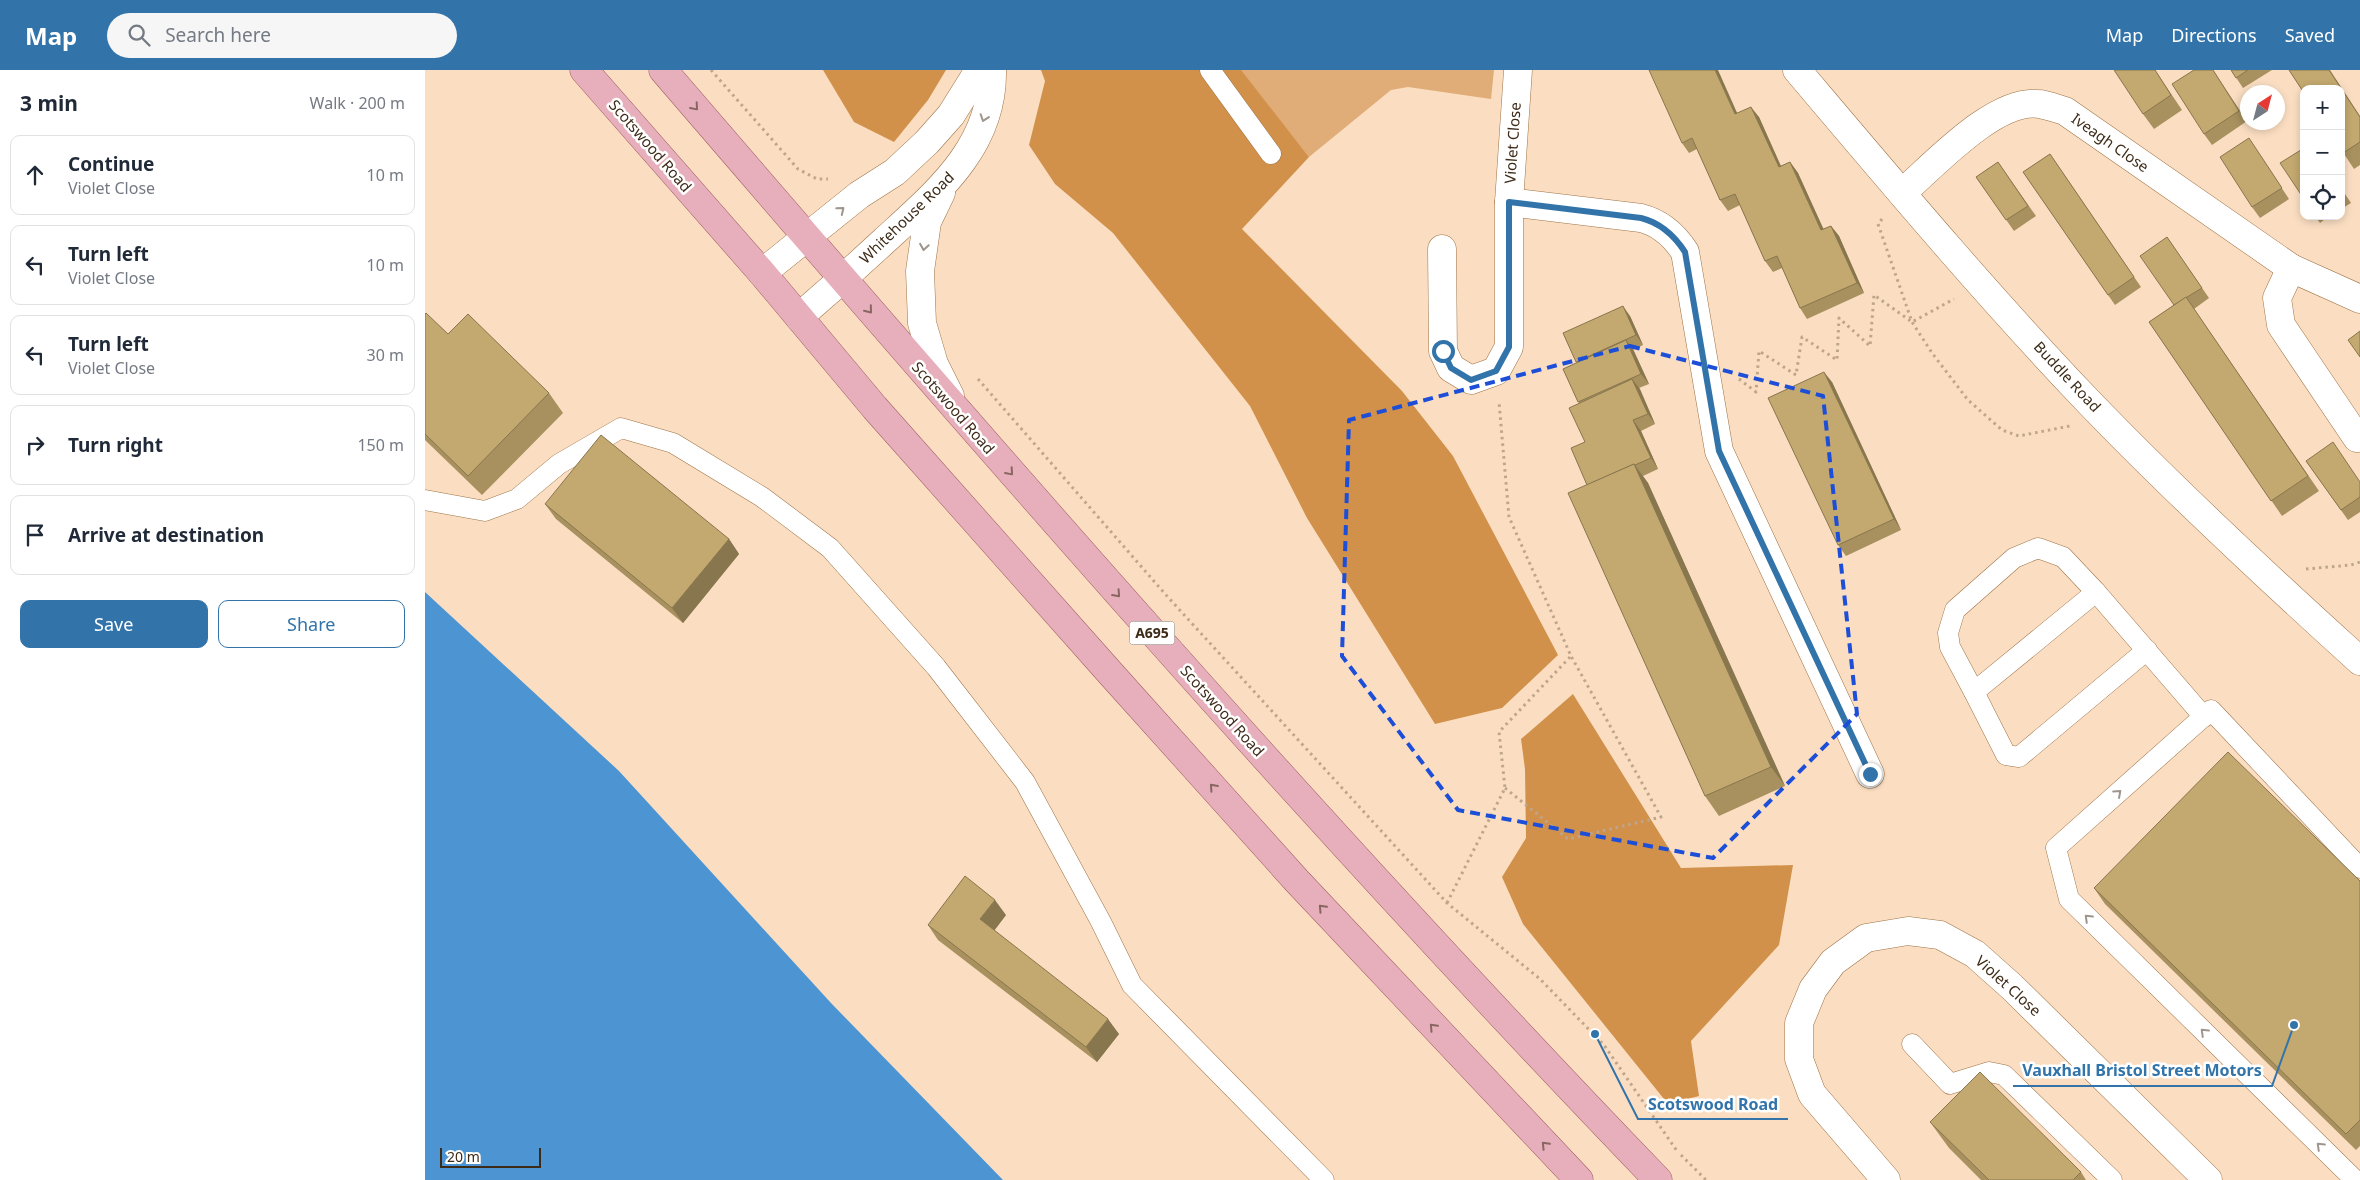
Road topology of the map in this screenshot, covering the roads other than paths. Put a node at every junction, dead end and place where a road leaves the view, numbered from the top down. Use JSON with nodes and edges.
{"nodes":[{"id":1,"x":584,"y":70,"type":"edge"},
{"id":2,"x":663,"y":70,"type":"edge"},
{"id":3,"x":979,"y":70,"type":"edge"},
{"id":4,"x":992,"y":70,"type":"edge"},
{"id":5,"x":1210,"y":70,"type":"edge"},
{"id":6,"x":1517,"y":70,"type":"edge"},
{"id":7,"x":1797,"y":70,"type":"edge"},
{"id":8,"x":1271,"y":154,"type":"dead end"},
{"id":9,"x":945,"y":185,"type":"junction"},
{"id":10,"x":1902,"y":193,"type":"junction"},
{"id":11,"x":1509,"y":202,"type":"junction"},
{"id":12,"x":807,"y":236,"type":"junction"},
{"id":13,"x":1442,"y":249,"type":"dead end"},
{"id":14,"x":2291,"y":268,"type":"junction"},
{"id":15,"x":762,"y":273,"type":"junction"},
{"id":16,"x":844,"y":278,"type":"junction"},
{"id":17,"x":2360,"y":299,"type":"edge"},
{"id":18,"x":799,"y":317,"type":"junction"},
{"id":19,"x":959,"y":414,"type":"junction"},
{"id":20,"x":2357,"y":438,"type":"dead end"},
{"id":21,"x":425,"y":500,"type":"edge"},
{"id":22,"x":2096,"y":592,"type":"junction"},
{"id":23,"x":2147,"y":650,"type":"junction"},
{"id":24,"x":2360,"y":661,"type":"edge"},
{"id":25,"x":1974,"y":692,"type":"junction"},
{"id":26,"x":2204,"y":716,"type":"junction"},
{"id":27,"x":1870,"y":774,"type":"dead end"},
{"id":28,"x":2360,"y":868,"type":"edge"},
{"id":29,"x":1912,"y":1044,"type":"dead end"},
{"id":30,"x":1324,"y":1180,"type":"edge"},
{"id":31,"x":1579,"y":1180,"type":"edge"},
{"id":32,"x":1658,"y":1180,"type":"edge"},
{"id":33,"x":1886,"y":1180,"type":"edge"},
{"id":34,"x":2111,"y":1180,"type":"edge"},
{"id":35,"x":2208,"y":1180,"type":"edge"},
{"id":36,"x":2355,"y":1180,"type":"edge"}],
"edges":[{"from":1,"to":15,"type":"main road","name":"Scotswood Road"},
{"from":2,"to":12,"type":"main road","name":"Scotswood Road","number":"A695","one_way":true},
{"from":12,"to":3,"type":"street","one_way":true},
{"from":4,"to":9,"type":"street","name":"Whitehouse Road","one_way":true},
{"from":5,"to":8,"type":"lane"},
{"from":6,"to":11,"type":"street","name":"Violet Close"},
{"from":7,"to":10,"type":"street","name":"Buddle Road"},
{"from":9,"to":16,"type":"street","name":"Whitehouse Road"},
{"from":9,"to":19,"type":"street","one_way":true},
{"from":10,"to":14,"type":"street","name":"Iveagh Close"},
{"from":10,"to":24,"type":"street","name":"Buddle Road"},
{"from":11,"to":13,"type":"street","name":"Violet Close"},
{"from":11,"to":27,"type":"street"},
{"from":12,"to":15,"type":"street"},
{"from":12,"to":16,"type":"main road","name":"Scotswood Road","number":"A695"},
{"from":14,"to":17,"type":"street","name":"Iveagh Close"},
{"from":14,"to":20,"type":"street"},
{"from":15,"to":18,"type":"main road","name":"Scotswood Road"},
{"from":16,"to":18,"type":"street","name":"Whitehouse Road"},
{"from":16,"to":19,"type":"main road","name":"Scotswood Road","number":"A695","one_way":true},
{"from":31,"to":18,"type":"main road","name":"Scotswood Road","one_way":true},
{"from":19,"to":32,"type":"main road","name":"Scotswood Road","number":"A695","one_way":true},
{"from":21,"to":30,"type":"lane"},
{"from":22,"to":23,"type":"lane"},
{"from":22,"to":25,"type":"lane"},
{"from":22,"to":25,"type":"lane"},
{"from":23,"to":25,"type":"lane"},
{"from":23,"to":26,"type":"lane"},
{"from":26,"to":28,"type":"lane"},
{"from":36,"to":26,"type":"lane","one_way":true},
{"from":29,"to":34,"type":"lane"},
{"from":33,"to":35,"type":"street","name":"Violet Close"}]}
